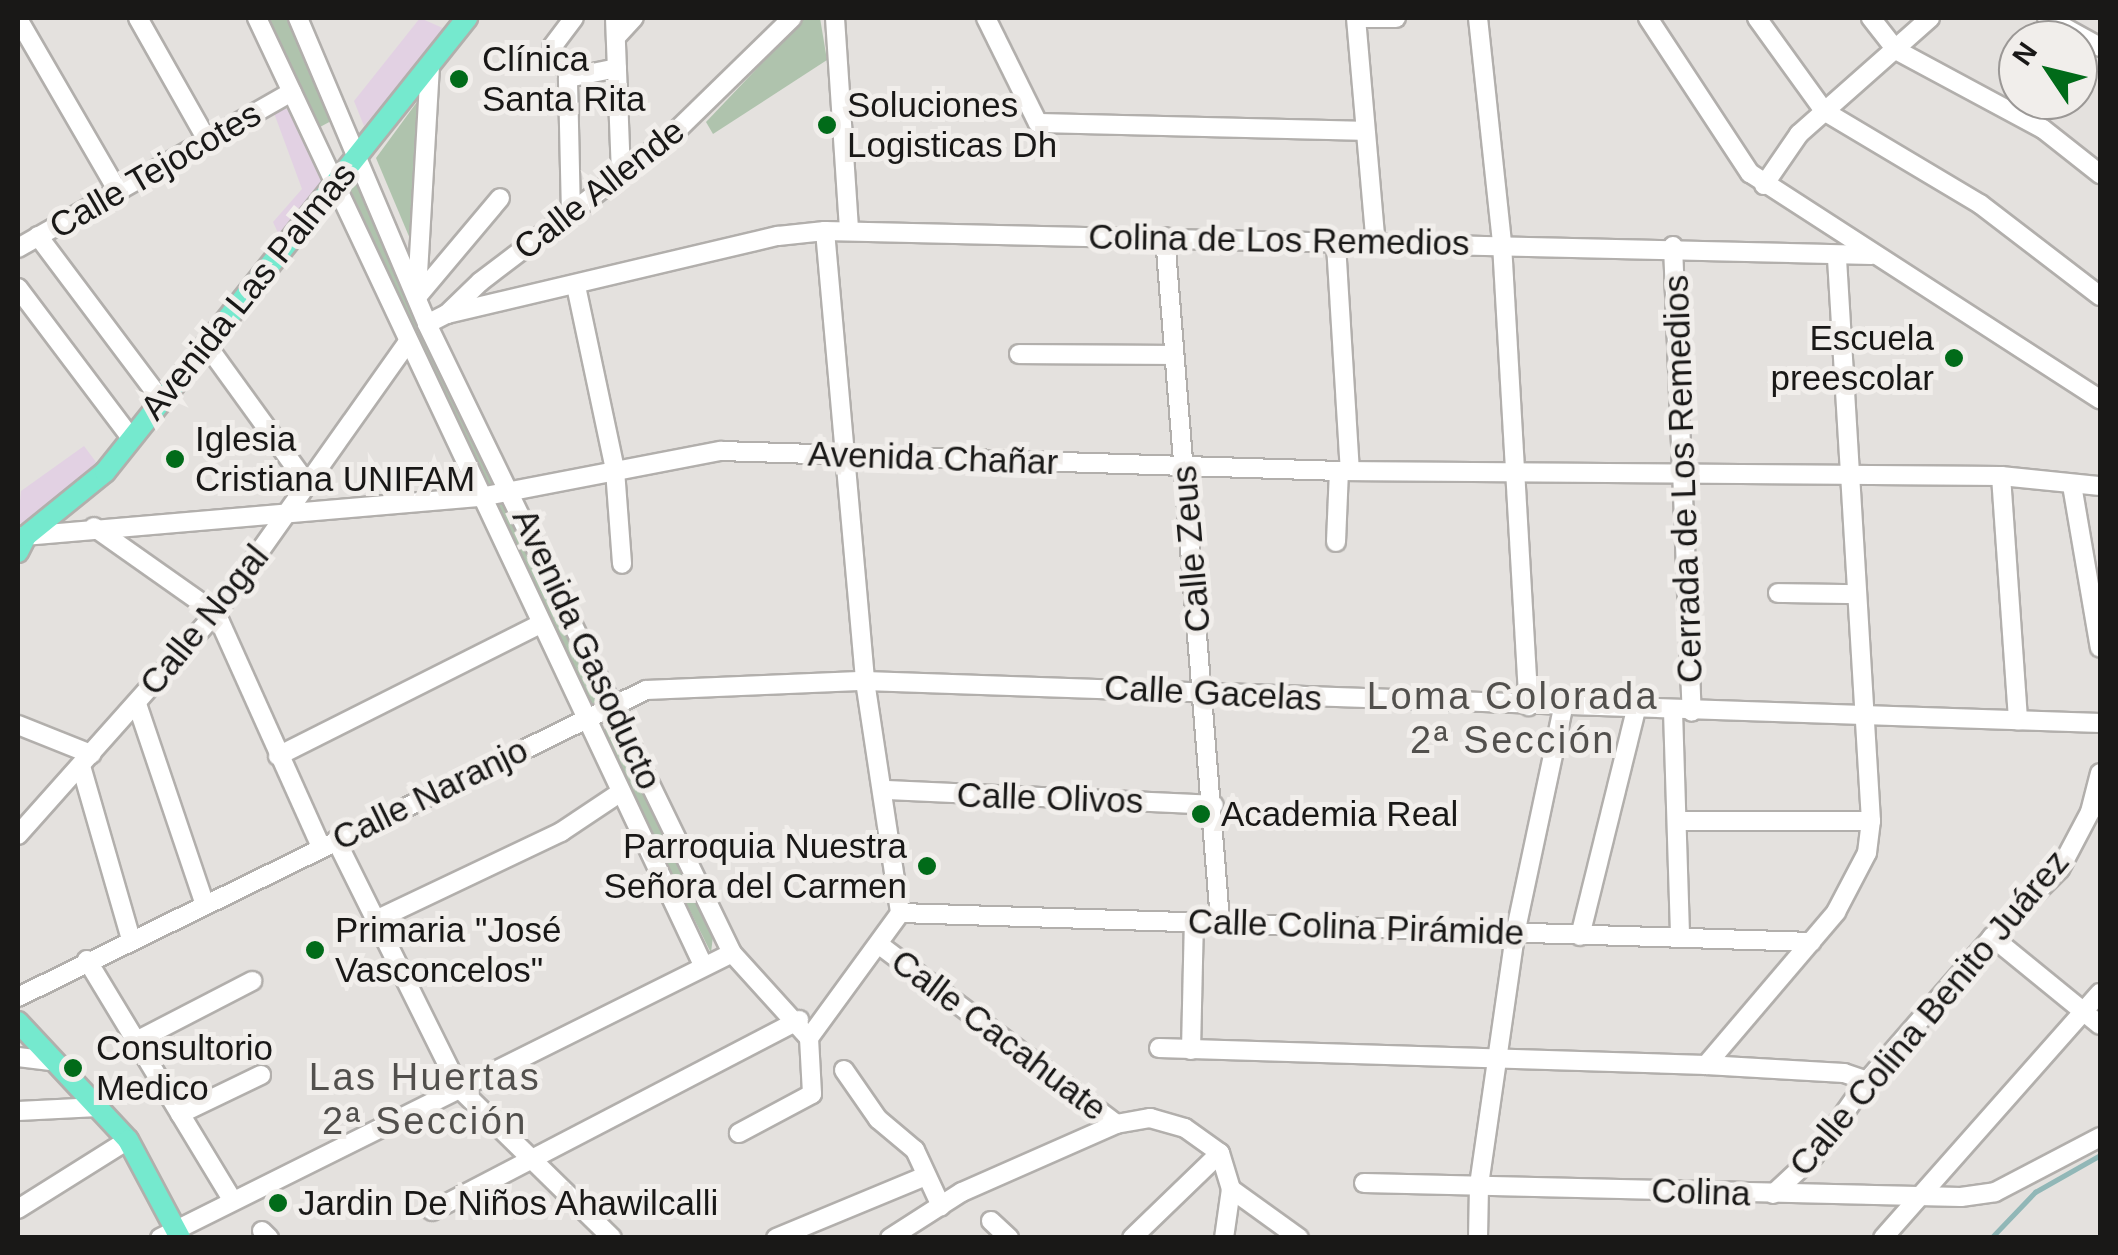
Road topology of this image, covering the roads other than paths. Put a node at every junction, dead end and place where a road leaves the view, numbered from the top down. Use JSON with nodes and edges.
{"nodes":[{"id":1,"x":18,"y":18,"type":"edge"},
{"id":2,"x":138,"y":18,"type":"edge"},
{"id":3,"x":257,"y":18,"type":"edge"},
{"id":4,"x":298,"y":18,"type":"edge"},
{"id":5,"x":574,"y":18,"type":"edge"},
{"id":6,"x":615,"y":18,"type":"edge"},
{"id":7,"x":634,"y":18,"type":"edge"},
{"id":8,"x":792,"y":18,"type":"edge"},
{"id":9,"x":835,"y":18,"type":"edge"},
{"id":10,"x":986,"y":18,"type":"edge"},
{"id":11,"x":1357,"y":18,"type":"edge"},
{"id":12,"x":1396,"y":18,"type":"edge"},
{"id":13,"x":1478,"y":18,"type":"edge"},
{"id":14,"x":1648,"y":18,"type":"edge"},
{"id":15,"x":1757,"y":18,"type":"edge"},
{"id":16,"x":1871,"y":18,"type":"edge"},
{"id":17,"x":1930,"y":18,"type":"edge"},
{"id":18,"x":2048,"y":18,"type":"edge"},
{"id":19,"x":456,"y":21,"type":"edge"},
{"id":20,"x":616,"y":38,"type":"junction"},
{"id":21,"x":552,"y":47,"type":"dead end"},
{"id":22,"x":2100,"y":47,"type":"edge"},
{"id":23,"x":1896,"y":50,"type":"junction"},
{"id":24,"x":430,"y":66,"type":"junction"},
{"id":25,"x":617,"y":68,"type":"junction"},
{"id":26,"x":292,"y":92,"type":"junction"},
{"id":27,"x":1824,"y":110,"type":"junction"},
{"id":28,"x":1361,"y":131,"type":"junction"},
{"id":29,"x":206,"y":138,"type":"junction"},
{"id":30,"x":358,"y":154,"type":"junction"},
{"id":31,"x":2100,"y":174,"type":"edge"},
{"id":32,"x":621,"y":176,"type":"junction"},
{"id":33,"x":336,"y":182,"type":"junction"},
{"id":34,"x":1764,"y":185,"type":"junction"},
{"id":35,"x":117,"y":190,"type":"junction"},
{"id":36,"x":500,"y":198,"type":"dead end"},
{"id":37,"x":571,"y":214,"type":"junction"},
{"id":38,"x":18,"y":225,"type":"edge"},
{"id":39,"x":849,"y":230,"type":"junction"},
{"id":40,"x":825,"y":231,"type":"junction"},
{"id":41,"x":1166,"y":237,"type":"junction"},
{"id":42,"x":28,"y":242,"type":"edge"},
{"id":43,"x":1336,"y":244,"type":"junction"},
{"id":44,"x":1502,"y":244,"type":"junction"},
{"id":45,"x":1673,"y":246,"type":"junction"},
{"id":46,"x":1376,"y":247,"type":"junction"},
{"id":47,"x":1872,"y":255,"type":"junction"},
{"id":48,"x":1837,"y":258,"type":"junction"},
{"id":49,"x":576,"y":286,"type":"junction"},
{"id":50,"x":18,"y":288,"type":"edge"},
{"id":51,"x":2100,"y":296,"type":"edge"},
{"id":52,"x":416,"y":298,"type":"junction"},
{"id":53,"x":447,"y":314,"type":"junction"},
{"id":54,"x":428,"y":324,"type":"junction"},
{"id":55,"x":408,"y":342,"type":"junction"},
{"id":56,"x":206,"y":344,"type":"junction"},
{"id":57,"x":1019,"y":354,"type":"dead end"},
{"id":58,"x":1172,"y":355,"type":"junction"},
{"id":59,"x":2100,"y":399,"type":"edge"},
{"id":60,"x":160,"y":400,"type":"junction"},
{"id":61,"x":132,"y":438,"type":"junction"},
{"id":62,"x":846,"y":455,"type":"junction"},
{"id":63,"x":1184,"y":466,"type":"junction"},
{"id":64,"x":615,"y":470,"type":"junction"},
{"id":65,"x":1344,"y":471,"type":"junction"},
{"id":66,"x":1517,"y":472,"type":"junction"},
{"id":67,"x":1687,"y":474,"type":"junction"},
{"id":68,"x":2001,"y":476,"type":"junction"},
{"id":69,"x":1846,"y":479,"type":"junction"},
{"id":70,"x":308,"y":485,"type":"junction"},
{"id":71,"x":2072,"y":486,"type":"junction"},
{"id":72,"x":2100,"y":486,"type":"edge"},
{"id":73,"x":512,"y":493,"type":"junction"},
{"id":74,"x":481,"y":497,"type":"junction"},
{"id":75,"x":286,"y":517,"type":"junction"},
{"id":76,"x":94,"y":528,"type":"junction"},
{"id":77,"x":20,"y":541,"type":"edge"},
{"id":78,"x":1336,"y":542,"type":"dead end"},
{"id":79,"x":622,"y":564,"type":"dead end"},
{"id":80,"x":1778,"y":593,"type":"dead end"},
{"id":81,"x":1852,"y":594,"type":"junction"},
{"id":82,"x":216,"y":613,"type":"junction"},
{"id":83,"x":540,"y":624,"type":"junction"},
{"id":84,"x":2100,"y":648,"type":"edge"},
{"id":85,"x":864,"y":680,"type":"junction"},
{"id":86,"x":1203,"y":693,"type":"junction"},
{"id":87,"x":137,"y":704,"type":"junction"},
{"id":88,"x":612,"y":704,"type":"junction"},
{"id":89,"x":1530,"y":706,"type":"junction"},
{"id":90,"x":1564,"y":708,"type":"junction"},
{"id":91,"x":1636,"y":709,"type":"junction"},
{"id":92,"x":1673,"y":710,"type":"junction"},
{"id":93,"x":1692,"y":712,"type":"junction"},
{"id":94,"x":586,"y":718,"type":"junction"},
{"id":95,"x":1862,"y":720,"type":"junction"},
{"id":96,"x":2018,"y":720,"type":"junction"},
{"id":97,"x":2100,"y":723,"type":"edge"},
{"id":98,"x":18,"y":725,"type":"edge"},
{"id":99,"x":278,"y":756,"type":"junction"},
{"id":100,"x":86,"y":760,"type":"junction"},
{"id":101,"x":2100,"y":773,"type":"edge"},
{"id":102,"x":886,"y":790,"type":"junction"},
{"id":103,"x":622,"y":792,"type":"junction"},
{"id":104,"x":1214,"y":805,"type":"junction"},
{"id":105,"x":1677,"y":821,"type":"junction"},
{"id":106,"x":1870,"y":821,"type":"junction"},
{"id":107,"x":18,"y":835,"type":"edge"},
{"id":108,"x":328,"y":844,"type":"junction"},
{"id":109,"x":205,"y":905,"type":"junction"},
{"id":110,"x":900,"y":913,"type":"junction"},
{"id":111,"x":378,"y":920,"type":"junction"},
{"id":112,"x":1220,"y":920,"type":"junction"},
{"id":113,"x":1194,"y":921,"type":"junction"},
{"id":114,"x":1514,"y":934,"type":"junction"},
{"id":115,"x":1580,"y":936,"type":"junction"},
{"id":116,"x":1992,"y":937,"type":"junction"},
{"id":117,"x":1680,"y":938,"type":"junction"},
{"id":118,"x":131,"y":939,"type":"junction"},
{"id":119,"x":1812,"y":942,"type":"junction"},
{"id":120,"x":882,"y":946,"type":"junction"},
{"id":121,"x":732,"y":953,"type":"junction"},
{"id":122,"x":87,"y":960,"type":"junction"},
{"id":123,"x":702,"y":964,"type":"junction"},
{"id":124,"x":252,"y":981,"type":"dead end"},
{"id":125,"x":2100,"y":994,"type":"edge"},
{"id":126,"x":18,"y":997,"type":"edge"},
{"id":127,"x":2084,"y":1013,"type":"junction"},
{"id":128,"x":798,"y":1020,"type":"junction"},
{"id":129,"x":18,"y":1022,"type":"edge"},
{"id":130,"x":2100,"y":1026,"type":"edge"},
{"id":131,"x":809,"y":1038,"type":"junction"},
{"id":132,"x":136,"y":1041,"type":"junction"},
{"id":133,"x":1159,"y":1048,"type":"dead end"},
{"id":134,"x":1190,"y":1050,"type":"junction"},
{"id":135,"x":18,"y":1057,"type":"edge"},
{"id":136,"x":51,"y":1060,"type":"junction"},
{"id":137,"x":1496,"y":1060,"type":"junction"},
{"id":138,"x":1706,"y":1065,"type":"junction"},
{"id":139,"x":844,"y":1070,"type":"dead end"},
{"id":140,"x":261,"y":1075,"type":"dead end"},
{"id":141,"x":1867,"y":1081,"type":"junction"},
{"id":142,"x":459,"y":1088,"type":"junction"},
{"id":143,"x":98,"y":1107,"type":"junction"},
{"id":144,"x":18,"y":1111,"type":"edge"},
{"id":145,"x":180,"y":1114,"type":"junction"},
{"id":146,"x":1116,"y":1124,"type":"junction"},
{"id":147,"x":739,"y":1133,"type":"dead end"},
{"id":148,"x":2100,"y":1137,"type":"edge"},
{"id":149,"x":128,"y":1140,"type":"junction"},
{"id":150,"x":1220,"y":1153,"type":"junction"},
{"id":151,"x":534,"y":1157,"type":"junction"},
{"id":152,"x":923,"y":1177,"type":"junction"},
{"id":153,"x":1364,"y":1183,"type":"dead end"},
{"id":154,"x":1479,"y":1185,"type":"junction"},
{"id":155,"x":1231,"y":1189,"type":"junction"},
{"id":156,"x":1774,"y":1194,"type":"junction"},
{"id":157,"x":1922,"y":1198,"type":"junction"},
{"id":158,"x":232,"y":1199,"type":"junction"},
{"id":159,"x":941,"y":1206,"type":"junction"},
{"id":160,"x":18,"y":1209,"type":"edge"},
{"id":161,"x":432,"y":1212,"type":"dead end"},
{"id":162,"x":990,"y":1221,"type":"dead end"},
{"id":163,"x":172,"y":1234,"type":"edge"},
{"id":164,"x":903,"y":1234,"type":"edge"},
{"id":165,"x":612,"y":1237,"type":"edge"},
{"id":166,"x":776,"y":1238,"type":"edge"},
{"id":167,"x":1009,"y":1238,"type":"edge"},
{"id":168,"x":1132,"y":1238,"type":"edge"},
{"id":169,"x":1224,"y":1238,"type":"edge"},
{"id":170,"x":1298,"y":1238,"type":"edge"},
{"id":171,"x":1478,"y":1238,"type":"edge"},
{"id":172,"x":1883,"y":1238,"type":"edge"}],
"edges":[{"from":1,"to":35,"type":"street"},
{"from":2,"to":29,"type":"street"},
{"from":3,"to":26,"type":"street","name":"Avenida Gasoducto"},
{"from":4,"to":30,"type":"street","name":"Avenida Gasoducto"},
{"from":5,"to":21,"type":"street"},
{"from":6,"to":20,"type":"street"},
{"from":7,"to":20,"type":"street"},
{"from":8,"to":32,"type":"street","name":"Calle Allende"},
{"from":9,"to":39,"type":"street"},
{"from":10,"to":28,"type":"street"},
{"from":11,"to":12,"type":"street"},
{"from":11,"to":28,"type":"street"},
{"from":13,"to":44,"type":"street"},
{"from":14,"to":34,"type":"street"},
{"from":15,"to":27,"type":"street"},
{"from":16,"to":23,"type":"street"},
{"from":17,"to":23,"type":"street"},
{"from":18,"to":22,"type":"street"},
{"from":19,"to":24,"type":"main road","name":"Avenida Las Palmas"},
{"from":20,"to":25,"type":"street"},
{"from":23,"to":27,"type":"street"},
{"from":23,"to":31,"type":"street"},
{"from":24,"to":30,"type":"main road","name":"Avenida Las Palmas"},
{"from":24,"to":52,"type":"street"},
{"from":25,"to":32,"type":"street"},
{"from":25,"to":37,"type":"street"},
{"from":26,"to":29,"type":"street","name":"Calle Tejocotes"},
{"from":26,"to":33,"type":"street","name":"Avenida Gasoducto"},
{"from":27,"to":34,"type":"street"},
{"from":27,"to":51,"type":"street"},
{"from":28,"to":46,"type":"street"},
{"from":29,"to":35,"type":"street","name":"Calle Tejocotes"},
{"from":30,"to":33,"type":"main road","name":"Avenida Las Palmas"},
{"from":30,"to":52,"type":"street","name":"Avenida Gasoducto"},
{"from":32,"to":37,"type":"street","name":"Calle Allende"},
{"from":33,"to":55,"type":"street","name":"Avenida Gasoducto"},
{"from":33,"to":56,"type":"main road","name":"Avenida Las Palmas"},
{"from":34,"to":47,"type":"street"},
{"from":35,"to":42,"type":"street","name":"Calle Tejocotes"},
{"from":36,"to":52,"type":"street"},
{"from":37,"to":53,"type":"street","name":"Calle Allende"},
{"from":38,"to":42,"type":"street"},
{"from":39,"to":40,"type":"street","name":"Colina de Los Remedios"},
{"from":39,"to":41,"type":"street","name":"Colina de Los Remedios"},
{"from":40,"to":49,"type":"street","name":"Colina de Los Remedios"},
{"from":40,"to":62,"type":"street"},
{"from":41,"to":43,"type":"street","name":"Colina de Los Remedios"},
{"from":41,"to":58,"type":"street","name":"Calle Zeus"},
{"from":42,"to":60,"type":"street"},
{"from":43,"to":46,"type":"street","name":"Colina de Los Remedios"},
{"from":43,"to":65,"type":"street"},
{"from":44,"to":45,"type":"street","name":"Colina de Los Remedios"},
{"from":44,"to":46,"type":"street","name":"Colina de Los Remedios"},
{"from":44,"to":66,"type":"street"},
{"from":45,"to":48,"type":"street","name":"Colina de Los Remedios"},
{"from":45,"to":67,"type":"street","name":"Cerrada de Los Remedios"},
{"from":47,"to":48,"type":"street","name":"Colina de Los Remedios"},
{"from":47,"to":59,"type":"street"},
{"from":48,"to":69,"type":"street"},
{"from":49,"to":53,"type":"street","name":"Colina de Los Remedios"},
{"from":49,"to":64,"type":"street"},
{"from":50,"to":61,"type":"street"},
{"from":52,"to":54,"type":"street","name":"Avenida Gasoducto"},
{"from":53,"to":54,"type":"street","name":"Colina de Los Remedios"},
{"from":54,"to":73,"type":"street","name":"Avenida Gasoducto"},
{"from":55,"to":70,"type":"street","name":"Calle Nogal"},
{"from":55,"to":74,"type":"street","name":"Avenida Gasoducto"},
{"from":56,"to":60,"type":"main road","name":"Avenida Las Palmas"},
{"from":56,"to":70,"type":"street"},
{"from":57,"to":58,"type":"street"},
{"from":58,"to":63,"type":"street","name":"Calle Zeus"},
{"from":60,"to":61,"type":"main road","name":"Avenida Las Palmas"},
{"from":61,"to":77,"type":"main road","name":"Avenida Las Palmas"},
{"from":62,"to":63,"type":"street","name":"Avenida Chañar"},
{"from":62,"to":64,"type":"street","name":"Avenida Chañar"},
{"from":62,"to":85,"type":"street"},
{"from":63,"to":65,"type":"street","name":"Avenida Chañar"},
{"from":63,"to":86,"type":"street","name":"Calle Zeus"},
{"from":64,"to":73,"type":"street","name":"Avenida Chañar"},
{"from":64,"to":79,"type":"street"},
{"from":65,"to":66,"type":"street","name":"Avenida Chañar"},
{"from":65,"to":78,"type":"street"},
{"from":66,"to":67,"type":"street","name":"Avenida Chañar"},
{"from":66,"to":89,"type":"street"},
{"from":67,"to":69,"type":"street","name":"Avenida Chañar"},
{"from":67,"to":93,"type":"street","name":"Cerrada de Los Remedios"},
{"from":68,"to":69,"type":"street","name":"Avenida Chañar"},
{"from":68,"to":71,"type":"street","name":"Avenida Chañar"},
{"from":68,"to":96,"type":"street"},
{"from":69,"to":81,"type":"street"},
{"from":70,"to":75,"type":"street","name":"Calle Nogal"},
{"from":71,"to":72,"type":"street","name":"Avenida Chañar"},
{"from":71,"to":84,"type":"street"},
{"from":73,"to":74,"type":"street","name":"Avenida Chañar"},
{"from":73,"to":88,"type":"street","name":"Avenida Gasoducto"},
{"from":74,"to":75,"type":"street","name":"Avenida Chañar"},
{"from":74,"to":83,"type":"street","name":"Avenida Gasoducto"},
{"from":75,"to":76,"type":"street","name":"Avenida Chañar"},
{"from":75,"to":82,"type":"street","name":"Calle Nogal"},
{"from":76,"to":77,"type":"street","name":"Avenida Chañar"},
{"from":76,"to":82,"type":"street"},
{"from":80,"to":81,"type":"street"},
{"from":81,"to":95,"type":"street"},
{"from":82,"to":87,"type":"street","name":"Calle Nogal"},
{"from":82,"to":99,"type":"street"},
{"from":83,"to":94,"type":"street","name":"Avenida Gasoducto"},
{"from":83,"to":99,"type":"street"},
{"from":85,"to":86,"type":"street","name":"Calle Gacelas"},
{"from":85,"to":88,"type":"street","name":"Calle Naranjo"},
{"from":85,"to":102,"type":"street"},
{"from":86,"to":89,"type":"street","name":"Calle Gacelas"},
{"from":86,"to":104,"type":"street","name":"Calle Zeus"},
{"from":87,"to":100,"type":"street","name":"Calle Nogal"},
{"from":87,"to":109,"type":"street"},
{"from":88,"to":94,"type":"street","name":"Calle Naranjo"},
{"from":88,"to":121,"type":"street","name":"Avenida Gasoducto"},
{"from":89,"to":90,"type":"street","name":"Calle Gacelas"},
{"from":90,"to":91,"type":"street","name":"Calle Gacelas"},
{"from":90,"to":114,"type":"street"},
{"from":91,"to":92,"type":"street","name":"Calle Gacelas"},
{"from":91,"to":115,"type":"street"},
{"from":92,"to":93,"type":"street","name":"Calle Gacelas"},
{"from":92,"to":105,"type":"street","name":"Cerrada de Los Remedios"},
{"from":93,"to":95,"type":"street","name":"Calle Gacelas"},
{"from":94,"to":103,"type":"street","name":"Avenida Gasoducto"},
{"from":94,"to":108,"type":"street","name":"Calle Naranjo"},
{"from":95,"to":96,"type":"street","name":"Calle Gacelas"},
{"from":95,"to":106,"type":"street"},
{"from":96,"to":97,"type":"street","name":"Calle Gacelas"},
{"from":98,"to":100,"type":"street"},
{"from":99,"to":108,"type":"street"},
{"from":100,"to":107,"type":"street","name":"Calle Nogal"},
{"from":100,"to":118,"type":"street"},
{"from":101,"to":116,"type":"street","name":"Calle Colina Benito Juárez"},
{"from":102,"to":104,"type":"street","name":"Calle Olivos"},
{"from":102,"to":110,"type":"street"},
{"from":103,"to":111,"type":"street"},
{"from":103,"to":123,"type":"street","name":"Avenida Gasoducto"},
{"from":104,"to":112,"type":"street","name":"Calle Zeus"},
{"from":105,"to":106,"type":"street"},
{"from":105,"to":117,"type":"street","name":"Cerrada de Los Remedios"},
{"from":106,"to":119,"type":"street"},
{"from":108,"to":109,"type":"street","name":"Calle Naranjo"},
{"from":108,"to":111,"type":"street"},
{"from":109,"to":118,"type":"street","name":"Calle Naranjo"},
{"from":110,"to":113,"type":"street","name":"Calle Colina Pirámide"},
{"from":110,"to":120,"type":"street"},
{"from":111,"to":142,"type":"street"},
{"from":112,"to":113,"type":"street","name":"Calle Colina Pirámide"},
{"from":112,"to":114,"type":"street","name":"Calle Colina Pirámide"},
{"from":113,"to":134,"type":"street"},
{"from":114,"to":115,"type":"street","name":"Calle Colina Pirámide"},
{"from":114,"to":137,"type":"street"},
{"from":115,"to":117,"type":"street","name":"Calle Colina Pirámide"},
{"from":116,"to":127,"type":"street"},
{"from":116,"to":141,"type":"street","name":"Calle Colina Benito Juárez"},
{"from":117,"to":119,"type":"street","name":"Calle Colina Pirámide"},
{"from":118,"to":122,"type":"street","name":"Calle Naranjo"},
{"from":119,"to":138,"type":"street"},
{"from":120,"to":131,"type":"street"},
{"from":120,"to":146,"type":"street","name":"Calle Cacahuate"},
{"from":121,"to":123,"type":"street"},
{"from":121,"to":128,"type":"street","name":"Avenida Gasoducto"},
{"from":122,"to":126,"type":"street","name":"Calle Naranjo"},
{"from":122,"to":132,"type":"street"},
{"from":123,"to":142,"type":"street"},
{"from":124,"to":132,"type":"street"},
{"from":125,"to":127,"type":"street"},
{"from":127,"to":130,"type":"street"},
{"from":127,"to":157,"type":"street"},
{"from":128,"to":131,"type":"street","name":"Avenida Gasoducto"},
{"from":128,"to":151,"type":"street"},
{"from":129,"to":136,"type":"main road"},
{"from":131,"to":147,"type":"street"},
{"from":132,"to":145,"type":"street"},
{"from":133,"to":134,"type":"street"},
{"from":134,"to":137,"type":"street"},
{"from":135,"to":136,"type":"street"},
{"from":136,"to":143,"type":"main road"},
{"from":137,"to":138,"type":"street"},
{"from":137,"to":154,"type":"street"},
{"from":138,"to":141,"type":"street"},
{"from":139,"to":152,"type":"street"},
{"from":140,"to":145,"type":"street"},
{"from":141,"to":156,"type":"street","name":"Calle Colina Benito Juárez"},
{"from":142,"to":151,"type":"street"},
{"from":142,"to":158,"type":"street"},
{"from":143,"to":144,"type":"street"},
{"from":143,"to":149,"type":"main road"},
{"from":145,"to":158,"type":"street"},
{"from":146,"to":150,"type":"street"},
{"from":146,"to":159,"type":"street"},
{"from":148,"to":157,"type":"street","name":"Colina"},
{"from":149,"to":160,"type":"street"},
{"from":149,"to":163,"type":"main road"},
{"from":150,"to":155,"type":"street"},
{"from":150,"to":168,"type":"street"},
{"from":151,"to":161,"type":"street"},
{"from":151,"to":165,"type":"street"},
{"from":152,"to":159,"type":"street"},
{"from":152,"to":166,"type":"street"},
{"from":153,"to":154,"type":"street","name":"Colina"},
{"from":154,"to":156,"type":"street","name":"Colina"},
{"from":154,"to":171,"type":"street"},
{"from":155,"to":169,"type":"street"},
{"from":155,"to":170,"type":"street"},
{"from":156,"to":157,"type":"street","name":"Colina"},
{"from":157,"to":172,"type":"street"},
{"from":158,"to":163,"type":"street"},
{"from":159,"to":164,"type":"street"},
{"from":162,"to":167,"type":"street"}]}
